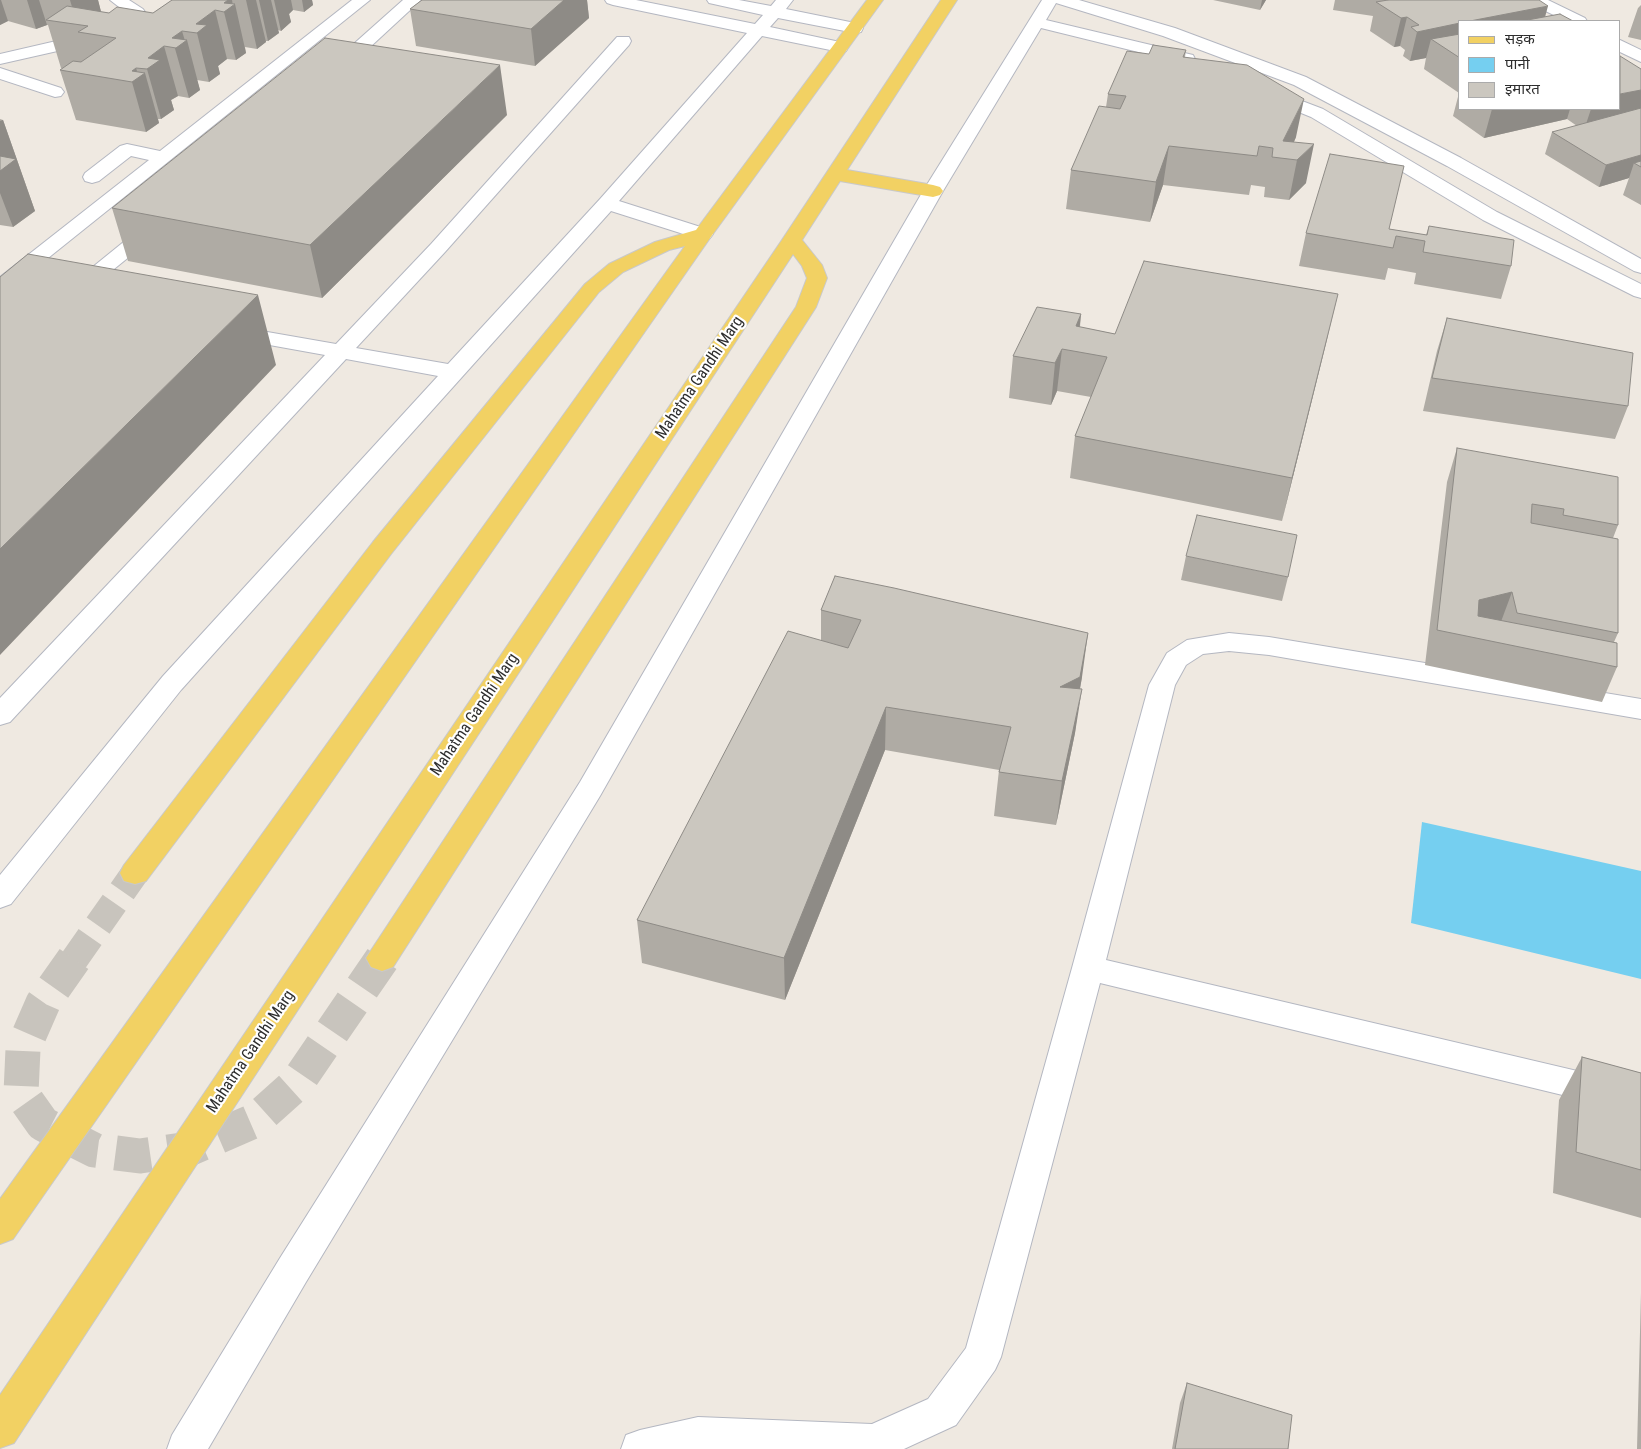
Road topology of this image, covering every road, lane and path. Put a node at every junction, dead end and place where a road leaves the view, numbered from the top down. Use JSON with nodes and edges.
{"nodes":[{"id":1,"x":118,"y":0,"type":"edge"},
{"id":2,"x":362,"y":0,"type":"edge"},
{"id":3,"x":413,"y":0,"type":"edge"},
{"id":4,"x":613,"y":0,"type":"edge"},
{"id":5,"x":715,"y":0,"type":"edge"},
{"id":6,"x":785,"y":0,"type":"edge"},
{"id":7,"x":875,"y":0,"type":"edge"},
{"id":8,"x":949,"y":0,"type":"edge"},
{"id":9,"x":1062,"y":0,"type":"edge"},
{"id":10,"x":1535,"y":0,"type":"edge"},
{"id":11,"x":1043,"y":11,"type":"edge"},
{"id":12,"x":773,"y":12,"type":"junction"},
{"id":13,"x":1576,"y":20,"type":"edge"},
{"id":14,"x":855,"y":28,"type":"junction"},
{"id":15,"x":756,"y":31,"type":"junction"},
{"id":16,"x":623,"y":41,"type":"dead end"},
{"id":17,"x":1621,"y":46,"type":"edge"},
{"id":18,"x":840,"y":48,"type":"junction"},
{"id":19,"x":1641,"y":58,"type":"edge"},
{"id":20,"x":0,"y":59,"type":"edge"},
{"id":21,"x":1202,"y":65,"type":"edge"},
{"id":22,"x":0,"y":73,"type":"edge"},
{"id":23,"x":324,"y":80,"type":"edge"},
{"id":24,"x":1255,"y":87,"type":"edge"},
{"id":25,"x":55,"y":92,"type":"dead end"},
{"id":26,"x":164,"y":157,"type":"junction"},
{"id":27,"x":834,"y":174,"type":"junction"},
{"id":28,"x":92,"y":177,"type":"dead end"},
{"id":29,"x":933,"y":191,"type":"junction"},
{"id":30,"x":607,"y":203,"type":"junction"},
{"id":31,"x":168,"y":216,"type":"edge"},
{"id":32,"x":703,"y":234,"type":"junction"},
{"id":33,"x":792,"y":240,"type":"junction"},
{"id":34,"x":1641,"y":267,"type":"edge"},
{"id":35,"x":0,"y":287,"type":"edge"},
{"id":36,"x":1641,"y":292,"type":"edge"},
{"id":37,"x":91,"y":306,"type":"edge"},
{"id":38,"x":216,"y":329,"type":"edge"},
{"id":39,"x":342,"y":351,"type":"junction"},
{"id":40,"x":454,"y":372,"type":"junction"},
{"id":41,"x":1641,"y":709,"type":"edge"},
{"id":42,"x":0,"y":715,"type":"edge"},
{"id":43,"x":135,"y":873,"type":"tunnel mouth"},
{"id":44,"x":0,"y":896,"type":"edge"},
{"id":45,"x":382,"y":958,"type":"tunnel mouth"},
{"id":46,"x":1088,"y":968,"type":"junction"},
{"id":47,"x":1641,"y":1100,"type":"edge"},
{"id":48,"x":0,"y":1228,"type":"edge"},
{"id":49,"x":0,"y":1429,"type":"edge"},
{"id":50,"x":186,"y":1449,"type":"edge"},
{"id":51,"x":640,"y":1449,"type":"edge"}],
"edges":[{"from":1,"to":20,"type":"street"},
{"from":2,"to":26,"type":"street"},
{"from":3,"to":23,"type":"street"},
{"from":4,"to":15,"type":"street"},
{"from":5,"to":12,"type":"street"},
{"from":6,"to":12,"type":"street"},
{"from":7,"to":14,"type":"main road"},
{"from":8,"to":27,"type":"main road","name":"Mahatma Gandhi Marg"},
{"from":9,"to":34,"type":"street"},
{"from":10,"to":13,"type":"street"},
{"from":11,"to":21,"type":"street"},
{"from":11,"to":29,"type":"street"},
{"from":12,"to":14,"type":"street"},
{"from":12,"to":15,"type":"street"},
{"from":14,"to":18,"type":"main road"},
{"from":15,"to":18,"type":"street"},
{"from":15,"to":30,"type":"street"},
{"from":16,"to":39,"type":"street"},
{"from":17,"to":19,"type":"street"},
{"from":18,"to":32,"type":"main road"},
{"from":22,"to":25,"type":"street"},
{"from":24,"to":36,"type":"street"},
{"from":26,"to":28,"type":"street"},
{"from":26,"to":35,"type":"street"},
{"from":27,"to":29,"type":"main road"},
{"from":27,"to":33,"type":"main road","name":"Mahatma Gandhi Marg"},
{"from":29,"to":50,"type":"street"},
{"from":30,"to":32,"type":"street"},
{"from":30,"to":40,"type":"street"},
{"from":31,"to":37,"type":"street"},
{"from":32,"to":43,"type":"main road"},
{"from":32,"to":48,"type":"main road"},
{"from":33,"to":45,"type":"main road"},
{"from":33,"to":49,"type":"main road","name":"Mahatma Gandhi Marg"},
{"from":38,"to":39,"type":"street"},
{"from":39,"to":40,"type":"street"},
{"from":39,"to":42,"type":"street"},
{"from":40,"to":44,"type":"street"},
{"from":41,"to":46,"type":"street"},
{"from":46,"to":47,"type":"street"},
{"from":46,"to":51,"type":"street"}]}
